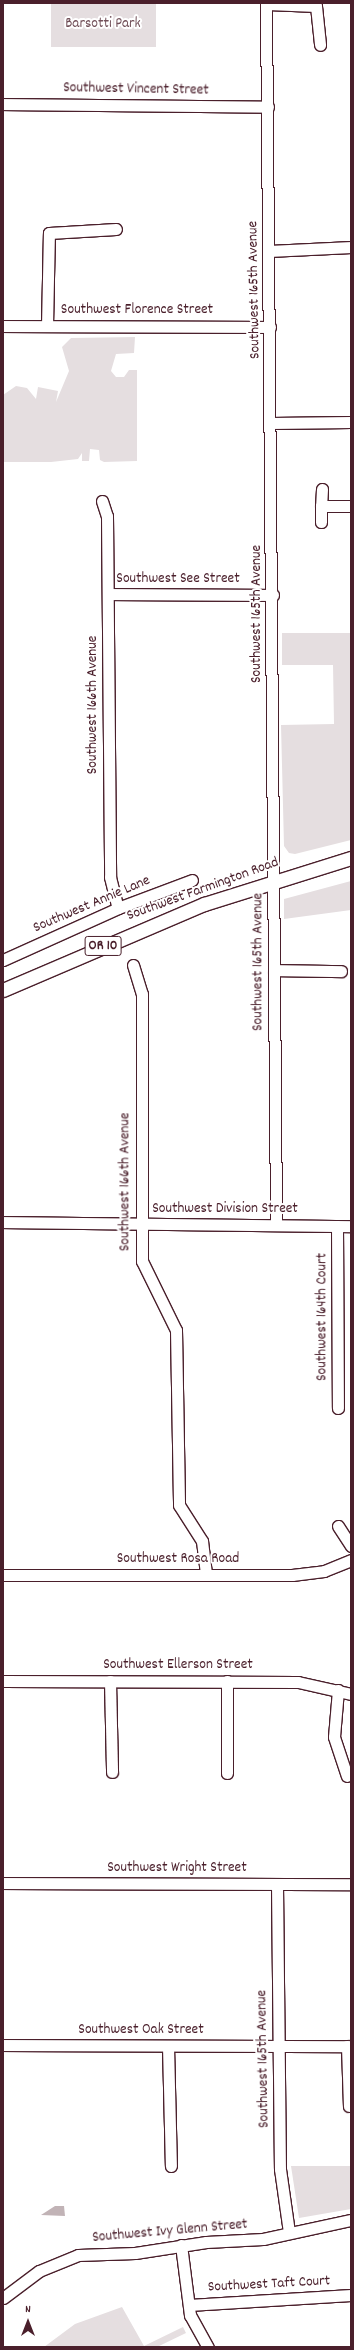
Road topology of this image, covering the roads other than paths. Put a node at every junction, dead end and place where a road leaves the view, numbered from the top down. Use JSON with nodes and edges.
{"nodes":[{"id":1,"x":266,"y":4,"type":"edge"},
{"id":2,"x":320,"y":45,"type":"dead end"},
{"id":3,"x":3,"y":104,"type":"edge"},
{"id":4,"x":268,"y":107,"type":"junction"},
{"id":5,"x":116,"y":229,"type":"dead end"},
{"id":6,"x":351,"y":247,"type":"edge"},
{"id":7,"x":269,"y":251,"type":"junction"},
{"id":8,"x":3,"y":326,"type":"edge"},
{"id":9,"x":47,"y":326,"type":"junction"},
{"id":10,"x":270,"y":327,"type":"junction"},
{"id":11,"x":351,"y":422,"type":"edge"},
{"id":12,"x":271,"y":423,"type":"junction"},
{"id":13,"x":322,"y":489,"type":"dead end"},
{"id":14,"x":102,"y":501,"type":"dead end"},
{"id":15,"x":321,"y":506,"type":"junction"},
{"id":16,"x":351,"y":506,"type":"edge"},
{"id":17,"x":322,"y":522,"type":"dead end"},
{"id":18,"x":108,"y":594,"type":"junction"},
{"id":19,"x":273,"y":595,"type":"junction"},
{"id":20,"x":351,"y":858,"type":"edge"},
{"id":21,"x":274,"y":879,"type":"junction"},
{"id":22,"x":192,"y":880,"type":"dead end"},
{"id":23,"x":118,"y":908,"type":"junction"},
{"id":24,"x":3,"y":960,"type":"edge"},
{"id":25,"x":133,"y":965,"type":"dead end"},
{"id":26,"x":274,"y":970,"type":"junction"},
{"id":27,"x":341,"y":971,"type":"dead end"},
{"id":28,"x":3,"y":990,"type":"edge"},
{"id":29,"x":3,"y":1222,"type":"edge"},
{"id":30,"x":140,"y":1225,"type":"junction"},
{"id":31,"x":276,"y":1225,"type":"junction"},
{"id":32,"x":337,"y":1226,"type":"junction"},
{"id":33,"x":351,"y":1226,"type":"edge"},
{"id":34,"x":338,"y":1408,"type":"dead end"},
{"id":35,"x":338,"y":1526,"type":"dead end"},
{"id":36,"x":351,"y":1546,"type":"edge"},
{"id":37,"x":351,"y":1560,"type":"edge"},
{"id":38,"x":3,"y":1575,"type":"edge"},
{"id":39,"x":206,"y":1575,"type":"junction"},
{"id":40,"x":3,"y":1681,"type":"edge"},
{"id":41,"x":110,"y":1681,"type":"junction"},
{"id":42,"x":227,"y":1681,"type":"junction"},
{"id":43,"x":338,"y":1690,"type":"junction"},
{"id":44,"x":351,"y":1694,"type":"edge"},
{"id":45,"x":112,"y":1772,"type":"dead end"},
{"id":46,"x":227,"y":1773,"type":"dead end"},
{"id":47,"x":347,"y":1776,"type":"dead end"},
{"id":48,"x":3,"y":1883,"type":"edge"},
{"id":49,"x":351,"y":1884,"type":"edge"},
{"id":50,"x":277,"y":1885,"type":"junction"},
{"id":51,"x":3,"y":2046,"type":"edge"},
{"id":52,"x":168,"y":2046,"type":"junction"},
{"id":53,"x":278,"y":2046,"type":"junction"},
{"id":54,"x":349,"y":2046,"type":"edge"},
{"id":55,"x":349,"y":2106,"type":"dead end"},
{"id":56,"x":171,"y":2166,"type":"dead end"},
{"id":57,"x":351,"y":2220,"type":"edge"},
{"id":58,"x":288,"y":2232,"type":"junction"},
{"id":59,"x":181,"y":2245,"type":"junction"},
{"id":60,"x":351,"y":2295,"type":"edge"},
{"id":61,"x":3,"y":2298,"type":"edge"},
{"id":62,"x":189,"y":2305,"type":"junction"},
{"id":63,"x":208,"y":2347,"type":"edge"}],
"edges":[{"from":1,"to":2,"type":"street"},
{"from":1,"to":4,"type":"street","name":"Southwest 165th Avenue"},
{"from":3,"to":4,"type":"street","name":"Southwest Vincent Street"},
{"from":4,"to":7,"type":"street","name":"Southwest 165th Avenue"},
{"from":5,"to":9,"type":"street"},
{"from":6,"to":7,"type":"street"},
{"from":7,"to":10,"type":"street","name":"Southwest 165th Avenue"},
{"from":8,"to":9,"type":"street","name":"Southwest Florence Street"},
{"from":9,"to":10,"type":"street","name":"Southwest Florence Street"},
{"from":10,"to":12,"type":"street","name":"Southwest 165th Avenue"},
{"from":11,"to":12,"type":"street"},
{"from":12,"to":19,"type":"street","name":"Southwest 165th Avenue"},
{"from":13,"to":15,"type":"street"},
{"from":14,"to":18,"type":"street","name":"Southwest 166th Avenue"},
{"from":15,"to":16,"type":"street"},
{"from":15,"to":17,"type":"street"},
{"from":18,"to":19,"type":"street","name":"Southwest See Street"},
{"from":18,"to":23,"type":"street","name":"Southwest 166th Avenue"},
{"from":19,"to":21,"type":"street","name":"Southwest 165th Avenue"},
{"from":20,"to":21,"type":"main road","name":"Southwest Farmington Road","number":"OR 10"},
{"from":21,"to":26,"type":"street","name":"Southwest 165th Avenue"},
{"from":21,"to":28,"type":"main road","name":"Southwest Farmington Road","number":"OR 10"},
{"from":22,"to":23,"type":"street","name":"Southwest Annie Lane"},
{"from":23,"to":24,"type":"street","name":"Southwest Annie Lane"},
{"from":25,"to":30,"type":"street","name":"Southwest 166th Avenue"},
{"from":26,"to":27,"type":"street"},
{"from":26,"to":31,"type":"street","name":"Southwest 165th Avenue"},
{"from":29,"to":30,"type":"street","name":"Southwest Division Street"},
{"from":30,"to":31,"type":"street","name":"Southwest Division Street"},
{"from":30,"to":39,"type":"street","name":"Southwest 166th Avenue"},
{"from":31,"to":32,"type":"street","name":"Southwest Division Street"},
{"from":32,"to":33,"type":"street","name":"Southwest Division Street"},
{"from":32,"to":34,"type":"street","name":"Southwest 164th Court"},
{"from":35,"to":36,"type":"street"},
{"from":37,"to":39,"type":"street","name":"Southwest Rosa Road"},
{"from":38,"to":39,"type":"street","name":"Southwest Rosa Road"},
{"from":40,"to":41,"type":"street","name":"Southwest Ellerson Street"},
{"from":41,"to":42,"type":"street","name":"Southwest Ellerson Street"},
{"from":41,"to":45,"type":"street"},
{"from":42,"to":43,"type":"street","name":"Southwest Ellerson Street"},
{"from":42,"to":46,"type":"street"},
{"from":43,"to":44,"type":"street","name":"Southwest Ellerson Street"},
{"from":43,"to":47,"type":"street"},
{"from":48,"to":50,"type":"street","name":"Southwest Wright Street"},
{"from":49,"to":50,"type":"street","name":"Southwest Wright Street"},
{"from":50,"to":53,"type":"street","name":"Southwest 165th Avenue"},
{"from":51,"to":52,"type":"street","name":"Southwest Oak Street"},
{"from":52,"to":53,"type":"street","name":"Southwest Oak Street"},
{"from":52,"to":56,"type":"street"},
{"from":53,"to":54,"type":"street","name":"Southwest Oak Street"},
{"from":53,"to":58,"type":"street","name":"Southwest 165th Avenue"},
{"from":54,"to":55,"type":"street"},
{"from":57,"to":58,"type":"street","name":"Southwest Ivy Glenn Street"},
{"from":58,"to":59,"type":"street","name":"Southwest Ivy Glenn Street"},
{"from":59,"to":61,"type":"street","name":"Southwest Ivy Glenn Street"},
{"from":59,"to":62,"type":"street"},
{"from":60,"to":62,"type":"street","name":"Southwest Taft Court"},
{"from":62,"to":63,"type":"street"}]}
